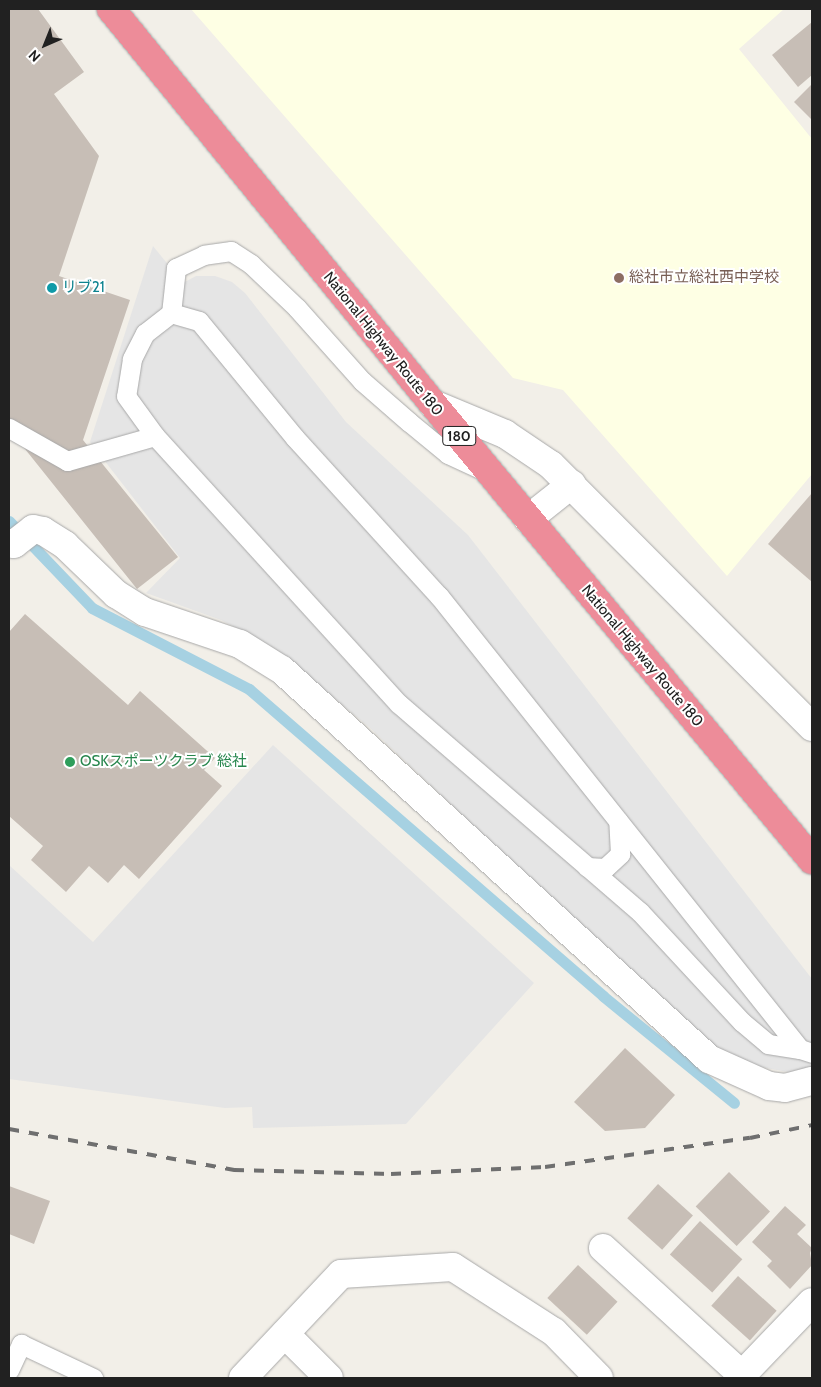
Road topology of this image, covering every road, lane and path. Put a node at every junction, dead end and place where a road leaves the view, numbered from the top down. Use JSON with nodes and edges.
{"nodes":[{"id":1,"x":111,"y":9,"type":"edge"},
{"id":2,"x":171,"y":313,"type":"junction"},
{"id":3,"x":433,"y":404,"type":"junction"},
{"id":4,"x":9,"y":428,"type":"edge"},
{"id":5,"x":155,"y":436,"type":"junction"},
{"id":6,"x":491,"y":474,"type":"junction"},
{"id":7,"x":572,"y":484,"type":"junction"},
{"id":8,"x":528,"y":519,"type":"junction"},
{"id":9,"x":19,"y":539,"type":"edge"},
{"id":10,"x":812,"y":727,"type":"edge"},
{"id":11,"x":618,"y":821,"type":"junction"},
{"id":12,"x":812,"y":860,"type":"edge"},
{"id":13,"x":587,"y":867,"type":"junction"},
{"id":14,"x":806,"y":1051,"type":"edge"},
{"id":15,"x":812,"y":1081,"type":"edge"},
{"id":16,"x":603,"y":1248,"type":"dead end"},
{"id":17,"x":812,"y":1302,"type":"edge"},
{"id":18,"x":285,"y":1334,"type":"junction"},
{"id":19,"x":9,"y":1370,"type":"edge"},
{"id":20,"x":740,"y":1377,"type":"edge"},
{"id":21,"x":93,"y":1378,"type":"edge"},
{"id":22,"x":243,"y":1378,"type":"edge"},
{"id":23,"x":329,"y":1378,"type":"edge"},
{"id":24,"x":599,"y":1378,"type":"edge"}],
"edges":[{"from":1,"to":3,"type":"highway","name":"National Highway Route 180","number":"180"},
{"from":2,"to":5,"type":"lane"},
{"from":2,"to":6,"type":"lane"},
{"from":2,"to":11,"type":"lane"},
{"from":3,"to":6,"type":"highway","name":"National Highway Route 180","number":"180"},
{"from":3,"to":7,"type":"street"},
{"from":4,"to":5,"type":"lane"},
{"from":5,"to":13,"type":"lane"},
{"from":6,"to":8,"type":"highway","name":"National Highway Route 180","number":"180"},
{"from":7,"to":8,"type":"street"},
{"from":7,"to":10,"type":"street"},
{"from":8,"to":12,"type":"highway","name":"National Highway Route 180","number":"180"},
{"from":9,"to":15,"type":"street"},
{"from":11,"to":13,"type":"lane"},
{"from":11,"to":14,"type":"lane"},
{"from":13,"to":14,"type":"lane"},
{"from":16,"to":20,"type":"street"},
{"from":17,"to":20,"type":"street"},
{"from":18,"to":22,"type":"street"},
{"from":18,"to":23,"type":"street"},
{"from":18,"to":24,"type":"street"},
{"from":19,"to":21,"type":"lane"}]}
